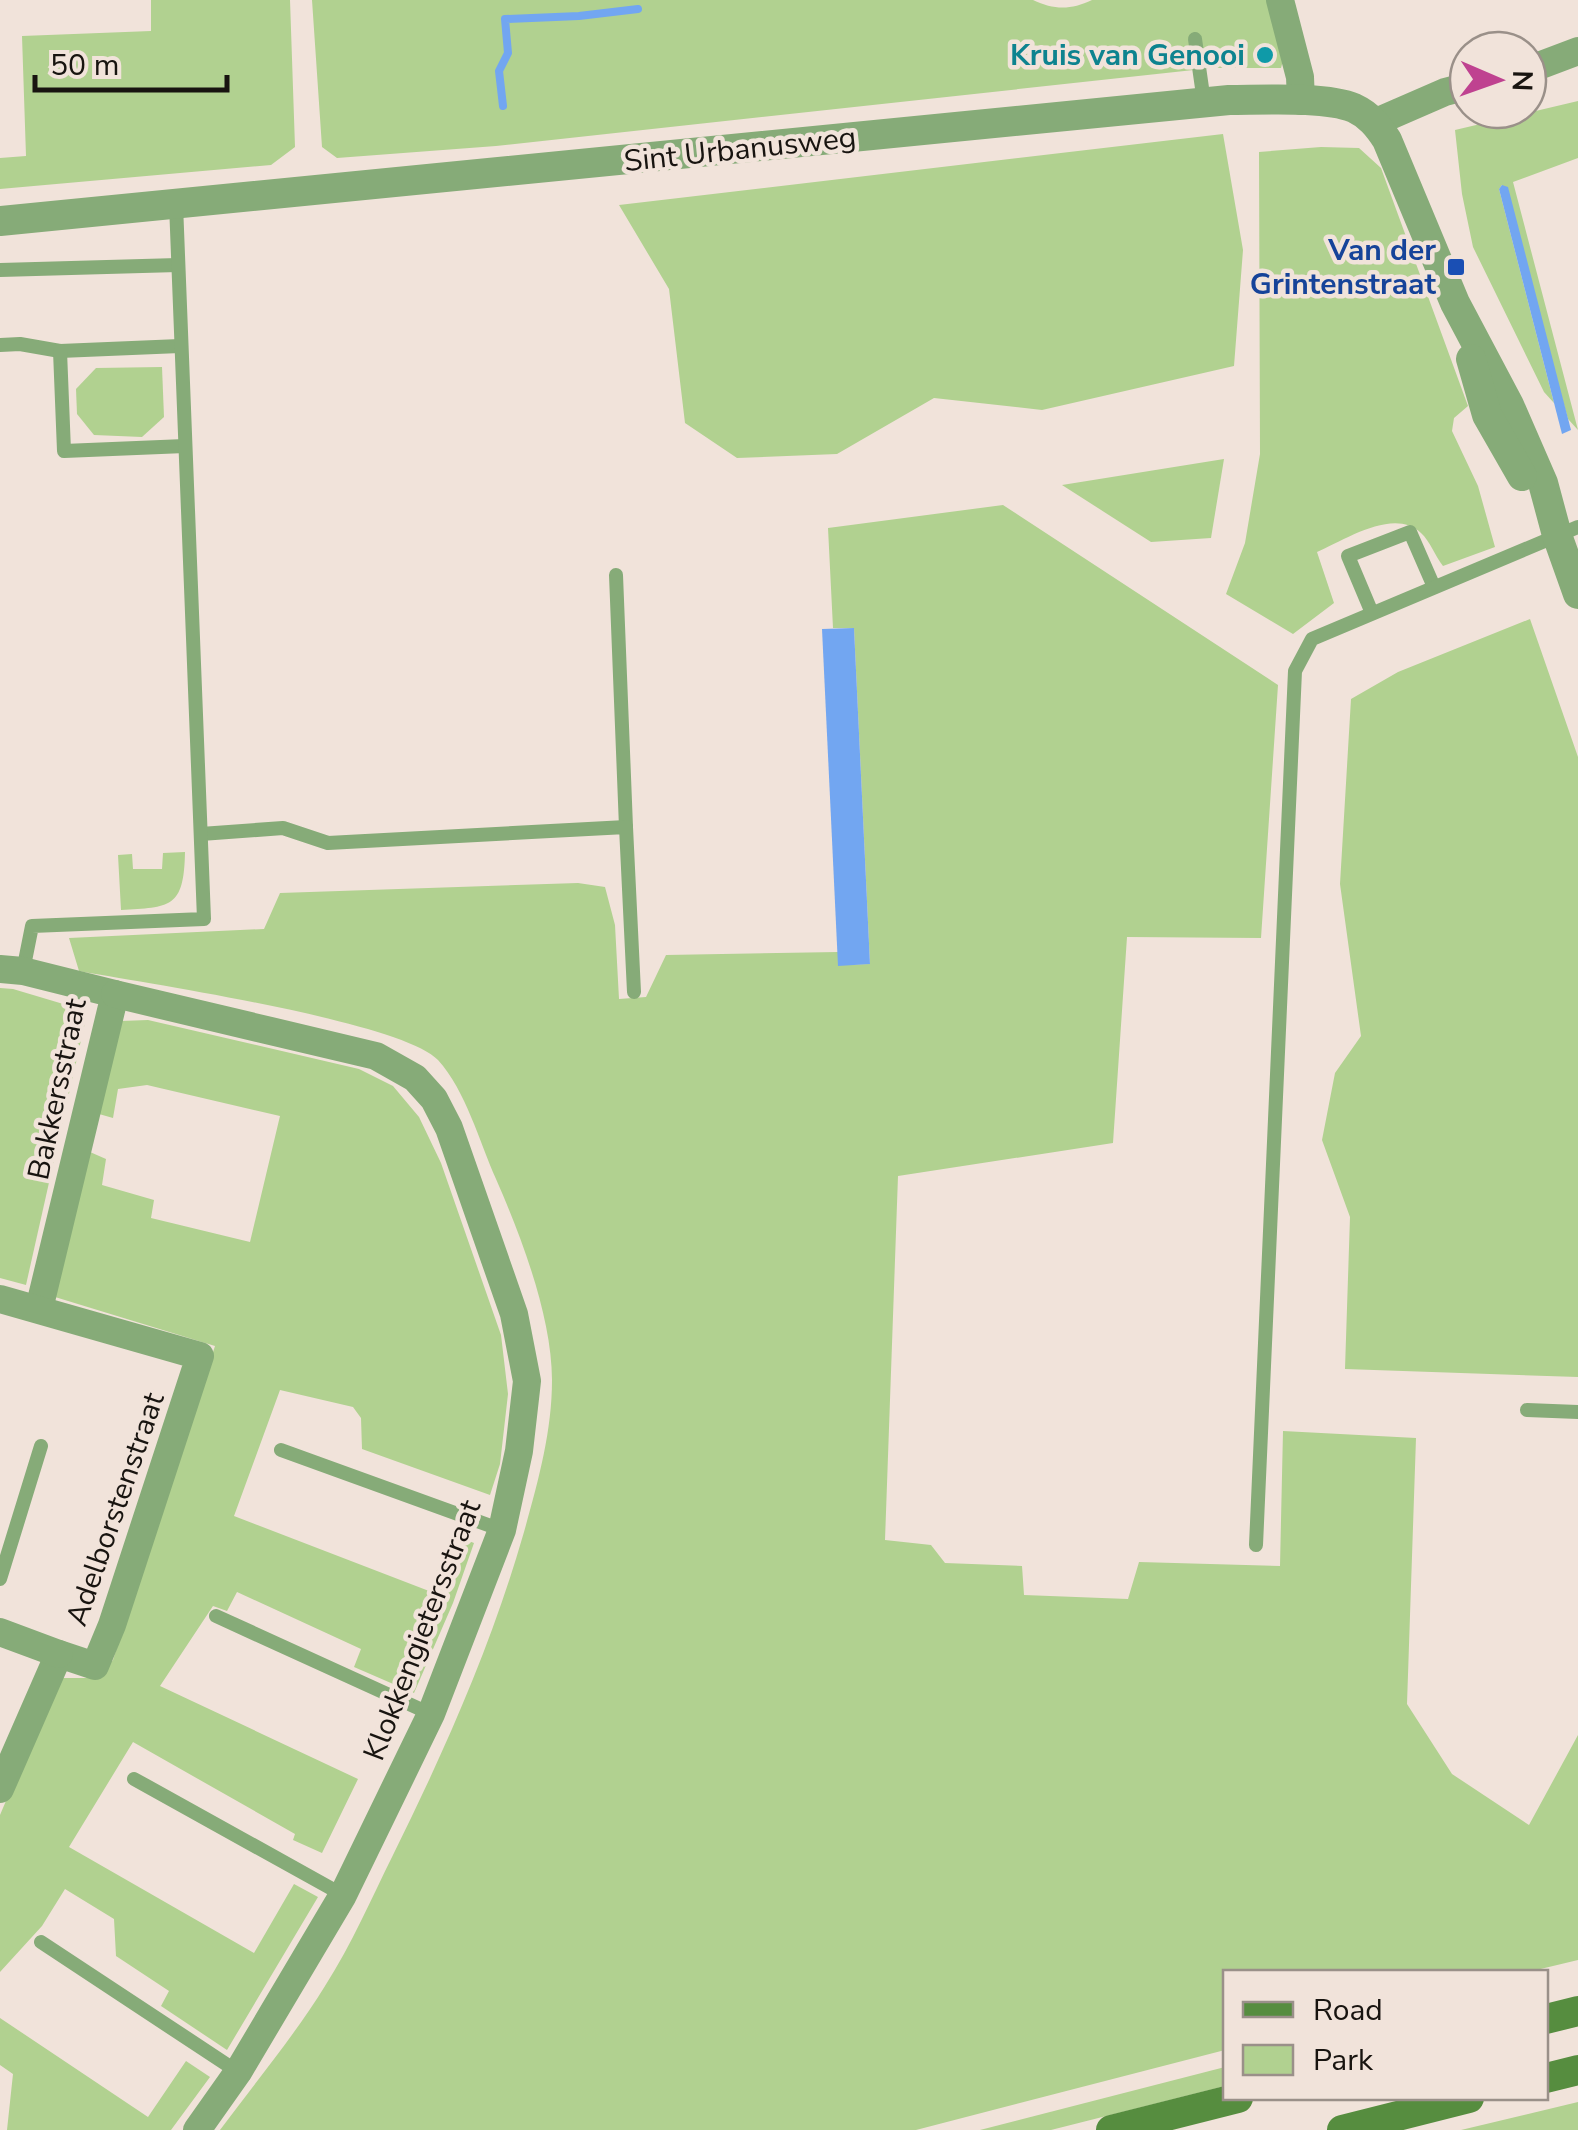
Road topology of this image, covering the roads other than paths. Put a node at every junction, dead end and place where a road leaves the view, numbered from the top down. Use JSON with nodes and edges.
{"nodes":[{"id":1,"x":1280,"y":0,"type":"edge"},
{"id":2,"x":1194,"y":38,"type":"dead end"},
{"id":3,"x":1578,"y":52,"type":"edge"},
{"id":4,"x":1548,"y":63,"type":"edge"},
{"id":5,"x":1448,"y":91,"type":"edge"},
{"id":6,"x":1302,"y":100,"type":"junction"},
{"id":7,"x":1204,"y":102,"type":"junction"},
{"id":8,"x":1376,"y":122,"type":"junction"},
{"id":9,"x":176,"y":204,"type":"junction"},
{"id":10,"x":0,"y":221,"type":"edge"},
{"id":11,"x":178,"y":265,"type":"junction"},
{"id":12,"x":0,"y":270,"type":"edge"},
{"id":13,"x":0,"y":345,"type":"edge"},
{"id":14,"x":180,"y":346,"type":"junction"},
{"id":15,"x":60,"y":351,"type":"junction"},
{"id":16,"x":184,"y":446,"type":"junction"},
{"id":17,"x":1567,"y":531,"type":"edge"},
{"id":18,"x":616,"y":575,"type":"dead end"},
{"id":19,"x":1434,"y":587,"type":"junction"},
{"id":20,"x":1578,"y":594,"type":"edge"},
{"id":21,"x":1372,"y":613,"type":"junction"},
{"id":22,"x":626,"y":826,"type":"junction"},
{"id":23,"x":201,"y":834,"type":"junction"},
{"id":24,"x":11,"y":970,"type":"edge"},
{"id":25,"x":634,"y":992,"type":"dead end"},
{"id":26,"x":114,"y":994,"type":"junction"},
{"id":27,"x":0,"y":1299,"type":"edge"},
{"id":28,"x":39,"y":1309,"type":"junction"},
{"id":29,"x":1527,"y":1410,"type":"dead end"},
{"id":30,"x":1578,"y":1412,"type":"edge"},
{"id":31,"x":40,"y":1446,"type":"dead end"},
{"id":32,"x":282,"y":1450,"type":"dead end"},
{"id":33,"x":502,"y":1530,"type":"junction"},
{"id":34,"x":1256,"y":1546,"type":"dead end"},
{"id":35,"x":0,"y":1579,"type":"edge"},
{"id":36,"x":216,"y":1616,"type":"dead end"},
{"id":37,"x":0,"y":1632,"type":"edge"},
{"id":38,"x":59,"y":1654,"type":"junction"},
{"id":39,"x":431,"y":1714,"type":"junction"},
{"id":40,"x":134,"y":1779,"type":"dead end"},
{"id":41,"x":0,"y":1789,"type":"edge"},
{"id":42,"x":343,"y":1895,"type":"junction"},
{"id":43,"x":40,"y":1942,"type":"dead end"},
{"id":44,"x":1578,"y":2011,"type":"edge"},
{"id":45,"x":1548,"y":2018,"type":"edge"},
{"id":46,"x":1578,"y":2070,"type":"edge"},
{"id":47,"x":238,"y":2072,"type":"junction"},
{"id":48,"x":1548,"y":2078,"type":"edge"},
{"id":49,"x":1230,"y":2100,"type":"edge"},
{"id":50,"x":1462,"y":2100,"type":"edge"},
{"id":51,"x":1360,"y":2128,"type":"edge"},
{"id":52,"x":197,"y":2130,"type":"edge"},
{"id":53,"x":1111,"y":2130,"type":"edge"}],
"edges":[{"from":1,"to":6,"type":"street"},
{"from":2,"to":7,"type":"lane"},
{"from":3,"to":4,"type":"street"},
{"from":5,"to":8,"type":"street"},
{"from":6,"to":7,"type":"street","name":"Sint Urbanusweg"},
{"from":6,"to":8,"type":"street","name":"Sint Urbanusweg"},
{"from":7,"to":9,"type":"street","name":"Sint Urbanusweg"},
{"from":8,"to":17,"type":"street"},
{"from":9,"to":10,"type":"street","name":"Sint Urbanusweg"},
{"from":9,"to":11,"type":"lane"},
{"from":11,"to":12,"type":"lane"},
{"from":11,"to":14,"type":"lane"},
{"from":13,"to":15,"type":"lane"},
{"from":14,"to":15,"type":"lane"},
{"from":14,"to":16,"type":"lane"},
{"from":15,"to":16,"type":"lane"},
{"from":16,"to":23,"type":"lane"},
{"from":17,"to":19,"type":"lane"},
{"from":17,"to":20,"type":"street"},
{"from":18,"to":22,"type":"lane"},
{"from":19,"to":21,"type":"lane"},
{"from":19,"to":21,"type":"lane"},
{"from":21,"to":34,"type":"lane"},
{"from":22,"to":23,"type":"lane"},
{"from":22,"to":25,"type":"lane"},
{"from":23,"to":24,"type":"lane"},
{"from":24,"to":26,"type":"street","name":"Bakkersstraat"},
{"from":26,"to":28,"type":"street","name":"Bakkersstraat"},
{"from":26,"to":33,"type":"street","name":"Klokkengietersstraat"},
{"from":27,"to":28,"type":"street"},
{"from":28,"to":38,"type":"street","name":"Adelborstenstraat"},
{"from":29,"to":30,"type":"lane"},
{"from":31,"to":35,"type":"lane"},
{"from":32,"to":33,"type":"lane"},
{"from":33,"to":39,"type":"street","name":"Klokkengietersstraat"},
{"from":36,"to":39,"type":"lane"},
{"from":37,"to":38,"type":"street"},
{"from":38,"to":41,"type":"street","name":"Adelborstenstraat"},
{"from":39,"to":42,"type":"street","name":"Klokkengietersstraat"},
{"from":40,"to":42,"type":"lane"},
{"from":42,"to":47,"type":"street","name":"Klokkengietersstraat"},
{"from":43,"to":47,"type":"lane"},
{"from":44,"to":45,"type":"main road"},
{"from":46,"to":48,"type":"main road"},
{"from":47,"to":52,"type":"street","name":"Klokkengietersstraat"},
{"from":49,"to":53,"type":"main road"},
{"from":50,"to":51,"type":"main road"}]}
